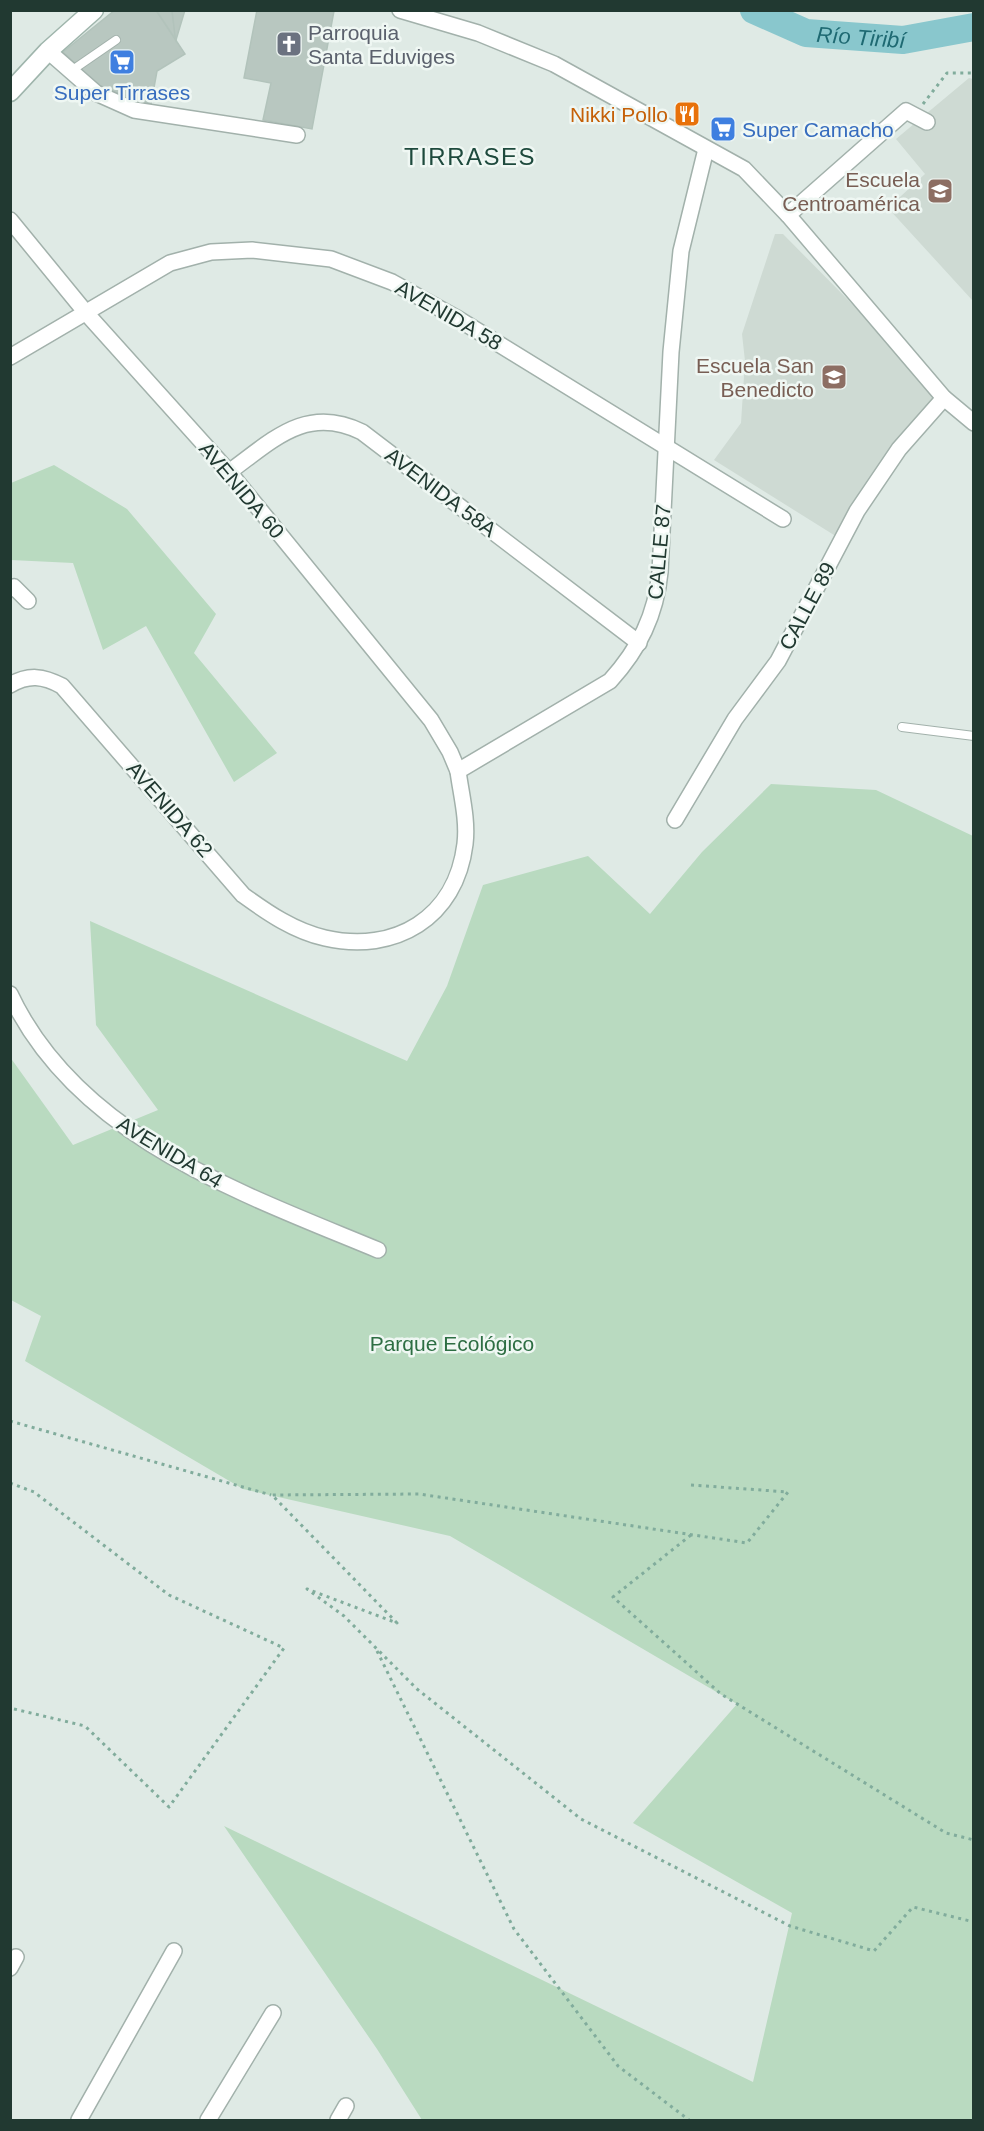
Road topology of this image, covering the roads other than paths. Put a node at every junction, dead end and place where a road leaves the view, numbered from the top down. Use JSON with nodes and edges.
{"nodes":[{"id":1,"x":94,"y":10,"type":"edge"},
{"id":2,"x":400,"y":10,"type":"edge"},
{"id":3,"x":116,"y":40,"type":"dead end"},
{"id":4,"x":48,"y":51,"type":"junction"},
{"id":5,"x":71,"y":71,"type":"junction"},
{"id":6,"x":10,"y":93,"type":"edge"},
{"id":7,"x":927,"y":122,"type":"dead end"},
{"id":8,"x":297,"y":135,"type":"dead end"},
{"id":9,"x":706,"y":148,"type":"junction"},
{"id":10,"x":788,"y":215,"type":"junction"},
{"id":11,"x":10,"y":220,"type":"edge"},
{"id":12,"x":87,"y":314,"type":"junction"},
{"id":13,"x":10,"y":357,"type":"edge"},
{"id":14,"x":944,"y":398,"type":"junction"},
{"id":15,"x":974,"y":423,"type":"edge"},
{"id":16,"x":666,"y":448,"type":"junction"},
{"id":17,"x":229,"y":472,"type":"junction"},
{"id":18,"x":783,"y":519,"type":"dead end"},
{"id":19,"x":10,"y":589,"type":"edge"},
{"id":20,"x":28,"y":601,"type":"dead end"},
{"id":21,"x":639,"y":643,"type":"junction"},
{"id":22,"x":16,"y":682,"type":"edge"},
{"id":23,"x":902,"y":727,"type":"dead end"},
{"id":24,"x":974,"y":736,"type":"edge"},
{"id":25,"x":458,"y":771,"type":"junction"},
{"id":26,"x":675,"y":820,"type":"dead end"},
{"id":27,"x":10,"y":994,"type":"edge"},
{"id":28,"x":378,"y":1250,"type":"dead end"},
{"id":29,"x":174,"y":1950,"type":"dead end"},
{"id":30,"x":273,"y":2013,"type":"dead end"},
{"id":31,"x":346,"y":2106,"type":"dead end"},
{"id":32,"x":79,"y":2121,"type":"edge"},
{"id":33,"x":208,"y":2121,"type":"edge"},
{"id":34,"x":338,"y":2121,"type":"edge"}],
"edges":[{"from":1,"to":4,"type":"main road"},
{"from":2,"to":9,"type":"street"},
{"from":3,"to":5,"type":"lane"},
{"from":4,"to":5,"type":"street"},
{"from":4,"to":6,"type":"main road"},
{"from":5,"to":8,"type":"street"},
{"from":7,"to":10,"type":"street"},
{"from":9,"to":10,"type":"street"},
{"from":9,"to":16,"type":"street","name":"CALLE 87"},
{"from":10,"to":14,"type":"street"},
{"from":11,"to":12,"type":"street","name":"AVENIDA 60"},
{"from":12,"to":13,"type":"street","name":"AVENIDA 58"},
{"from":12,"to":16,"type":"street","name":"AVENIDA 58"},
{"from":12,"to":17,"type":"street","name":"AVENIDA 60"},
{"from":14,"to":15,"type":"street"},
{"from":14,"to":26,"type":"street","name":"CALLE 89"},
{"from":16,"to":18,"type":"street","name":"AVENIDA 58"},
{"from":16,"to":21,"type":"street","name":"CALLE 87"},
{"from":17,"to":21,"type":"street","name":"AVENIDA 58A"},
{"from":17,"to":25,"type":"street","name":"AVENIDA 60"},
{"from":19,"to":20,"type":"street"},
{"from":21,"to":25,"type":"street","name":"CALLE 87"},
{"from":22,"to":25,"type":"street","name":"AVENIDA 62"},
{"from":23,"to":24,"type":"lane"},
{"from":27,"to":28,"type":"street","name":"AVENIDA 64"},
{"from":29,"to":32,"type":"street"},
{"from":30,"to":33,"type":"street"},
{"from":31,"to":34,"type":"street"}]}
